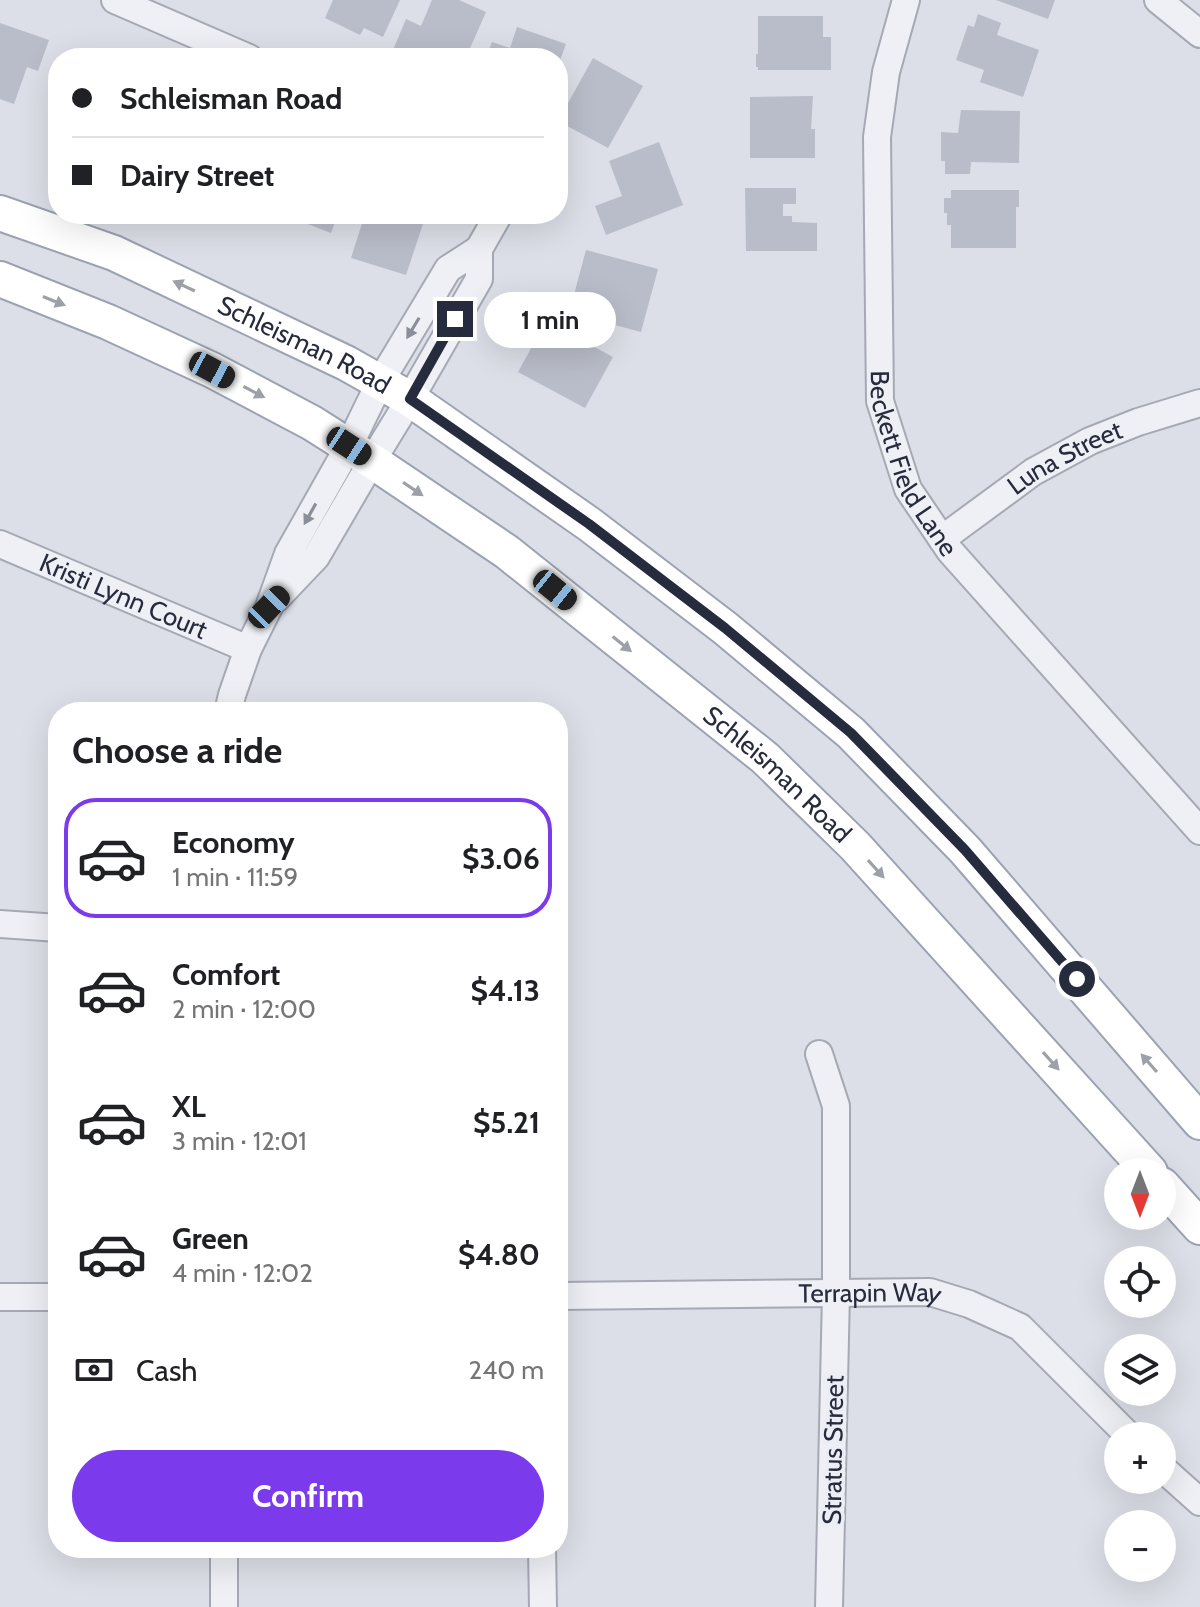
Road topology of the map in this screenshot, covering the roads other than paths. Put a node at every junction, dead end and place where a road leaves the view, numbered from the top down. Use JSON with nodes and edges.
{"nodes":[{"id":1,"x":115,"y":0,"type":"edge"},
{"id":2,"x":906,"y":0,"type":"edge"},
{"id":3,"x":1158,"y":0,"type":"edge"},
{"id":4,"x":1200,"y":34,"type":"edge"},
{"id":5,"x":226,"y":48,"type":"edge"},
{"id":6,"x":0,"y":213,"type":"edge"},
{"id":7,"x":493,"y":224,"type":"edge"},
{"id":8,"x":479,"y":249,"type":"junction"},
{"id":9,"x":0,"y":279,"type":"edge"},
{"id":10,"x":380,"y":382,"type":"junction"},
{"id":11,"x":410,"y":399,"type":"junction"},
{"id":12,"x":1200,"y":403,"type":"edge"},
{"id":13,"x":360,"y":453,"type":"junction"},
{"id":14,"x":942,"y":539,"type":"junction"},
{"id":15,"x":0,"y":544,"type":"edge"},
{"id":16,"x":248,"y":649,"type":"junction"},
{"id":17,"x":230,"y":702,"type":"edge"},
{"id":18,"x":1200,"y":831,"type":"edge"},
{"id":19,"x":0,"y":924,"type":"edge"},
{"id":20,"x":48,"y":927,"type":"edge"},
{"id":21,"x":819,"y":1054,"type":"dead end"},
{"id":22,"x":1200,"y":1122,"type":"edge"},
{"id":23,"x":1137,"y":1158,"type":"edge"},
{"id":24,"x":1176,"y":1200,"type":"edge"},
{"id":25,"x":1200,"y":1227,"type":"edge"},
{"id":26,"x":836,"y":1293,"type":"junction"},
{"id":27,"x":568,"y":1296,"type":"edge"},
{"id":28,"x":0,"y":1297,"type":"edge"},
{"id":29,"x":48,"y":1297,"type":"edge"},
{"id":30,"x":1115,"y":1422,"type":"edge"},
{"id":31,"x":1176,"y":1481,"type":"edge"},
{"id":32,"x":1200,"y":1502,"type":"edge"},
{"id":33,"x":224,"y":1558,"type":"edge"},
{"id":34,"x":542,"y":1558,"type":"edge"},
{"id":35,"x":224,"y":1607,"type":"edge"},
{"id":36,"x":543,"y":1607,"type":"edge"},
{"id":37,"x":829,"y":1607,"type":"edge"}],
"edges":[{"from":1,"to":5,"type":"street"},
{"from":2,"to":14,"type":"street","name":"Beckett Field Lane"},
{"from":3,"to":4,"type":"street"},
{"from":10,"to":6,"type":"main road","name":"Schleisman Road","one_way":true},
{"from":7,"to":8,"type":"street"},
{"from":8,"to":10,"type":"street","one_way":true},
{"from":8,"to":11,"type":"street"},
{"from":9,"to":13,"type":"main road","name":"Schleisman Road","one_way":true},
{"from":10,"to":11,"type":"main road","name":"Schleisman Road"},
{"from":10,"to":13,"type":"street"},
{"from":11,"to":13,"type":"street"},
{"from":22,"to":11,"type":"main road","name":"Schleisman Road","one_way":true},
{"from":12,"to":14,"type":"street","name":"Luna Street"},
{"from":13,"to":16,"type":"street"},
{"from":13,"to":23,"type":"main road","name":"Schleisman Road","one_way":true},
{"from":14,"to":18,"type":"street","name":"Beckett Field Lane"},
{"from":15,"to":16,"type":"street","name":"Kristi Lynn Court"},
{"from":16,"to":17,"type":"street"},
{"from":19,"to":20,"type":"street"},
{"from":21,"to":26,"type":"street","name":"Stratus Street"},
{"from":24,"to":25,"type":"main road"},
{"from":26,"to":27,"type":"street","name":"Terrapin Way"},
{"from":26,"to":30,"type":"street","name":"Terrapin Way"},
{"from":26,"to":37,"type":"street","name":"Stratus Street"},
{"from":28,"to":29,"type":"street"},
{"from":31,"to":32,"type":"street"},
{"from":33,"to":35,"type":"street"},
{"from":34,"to":36,"type":"street"}]}
